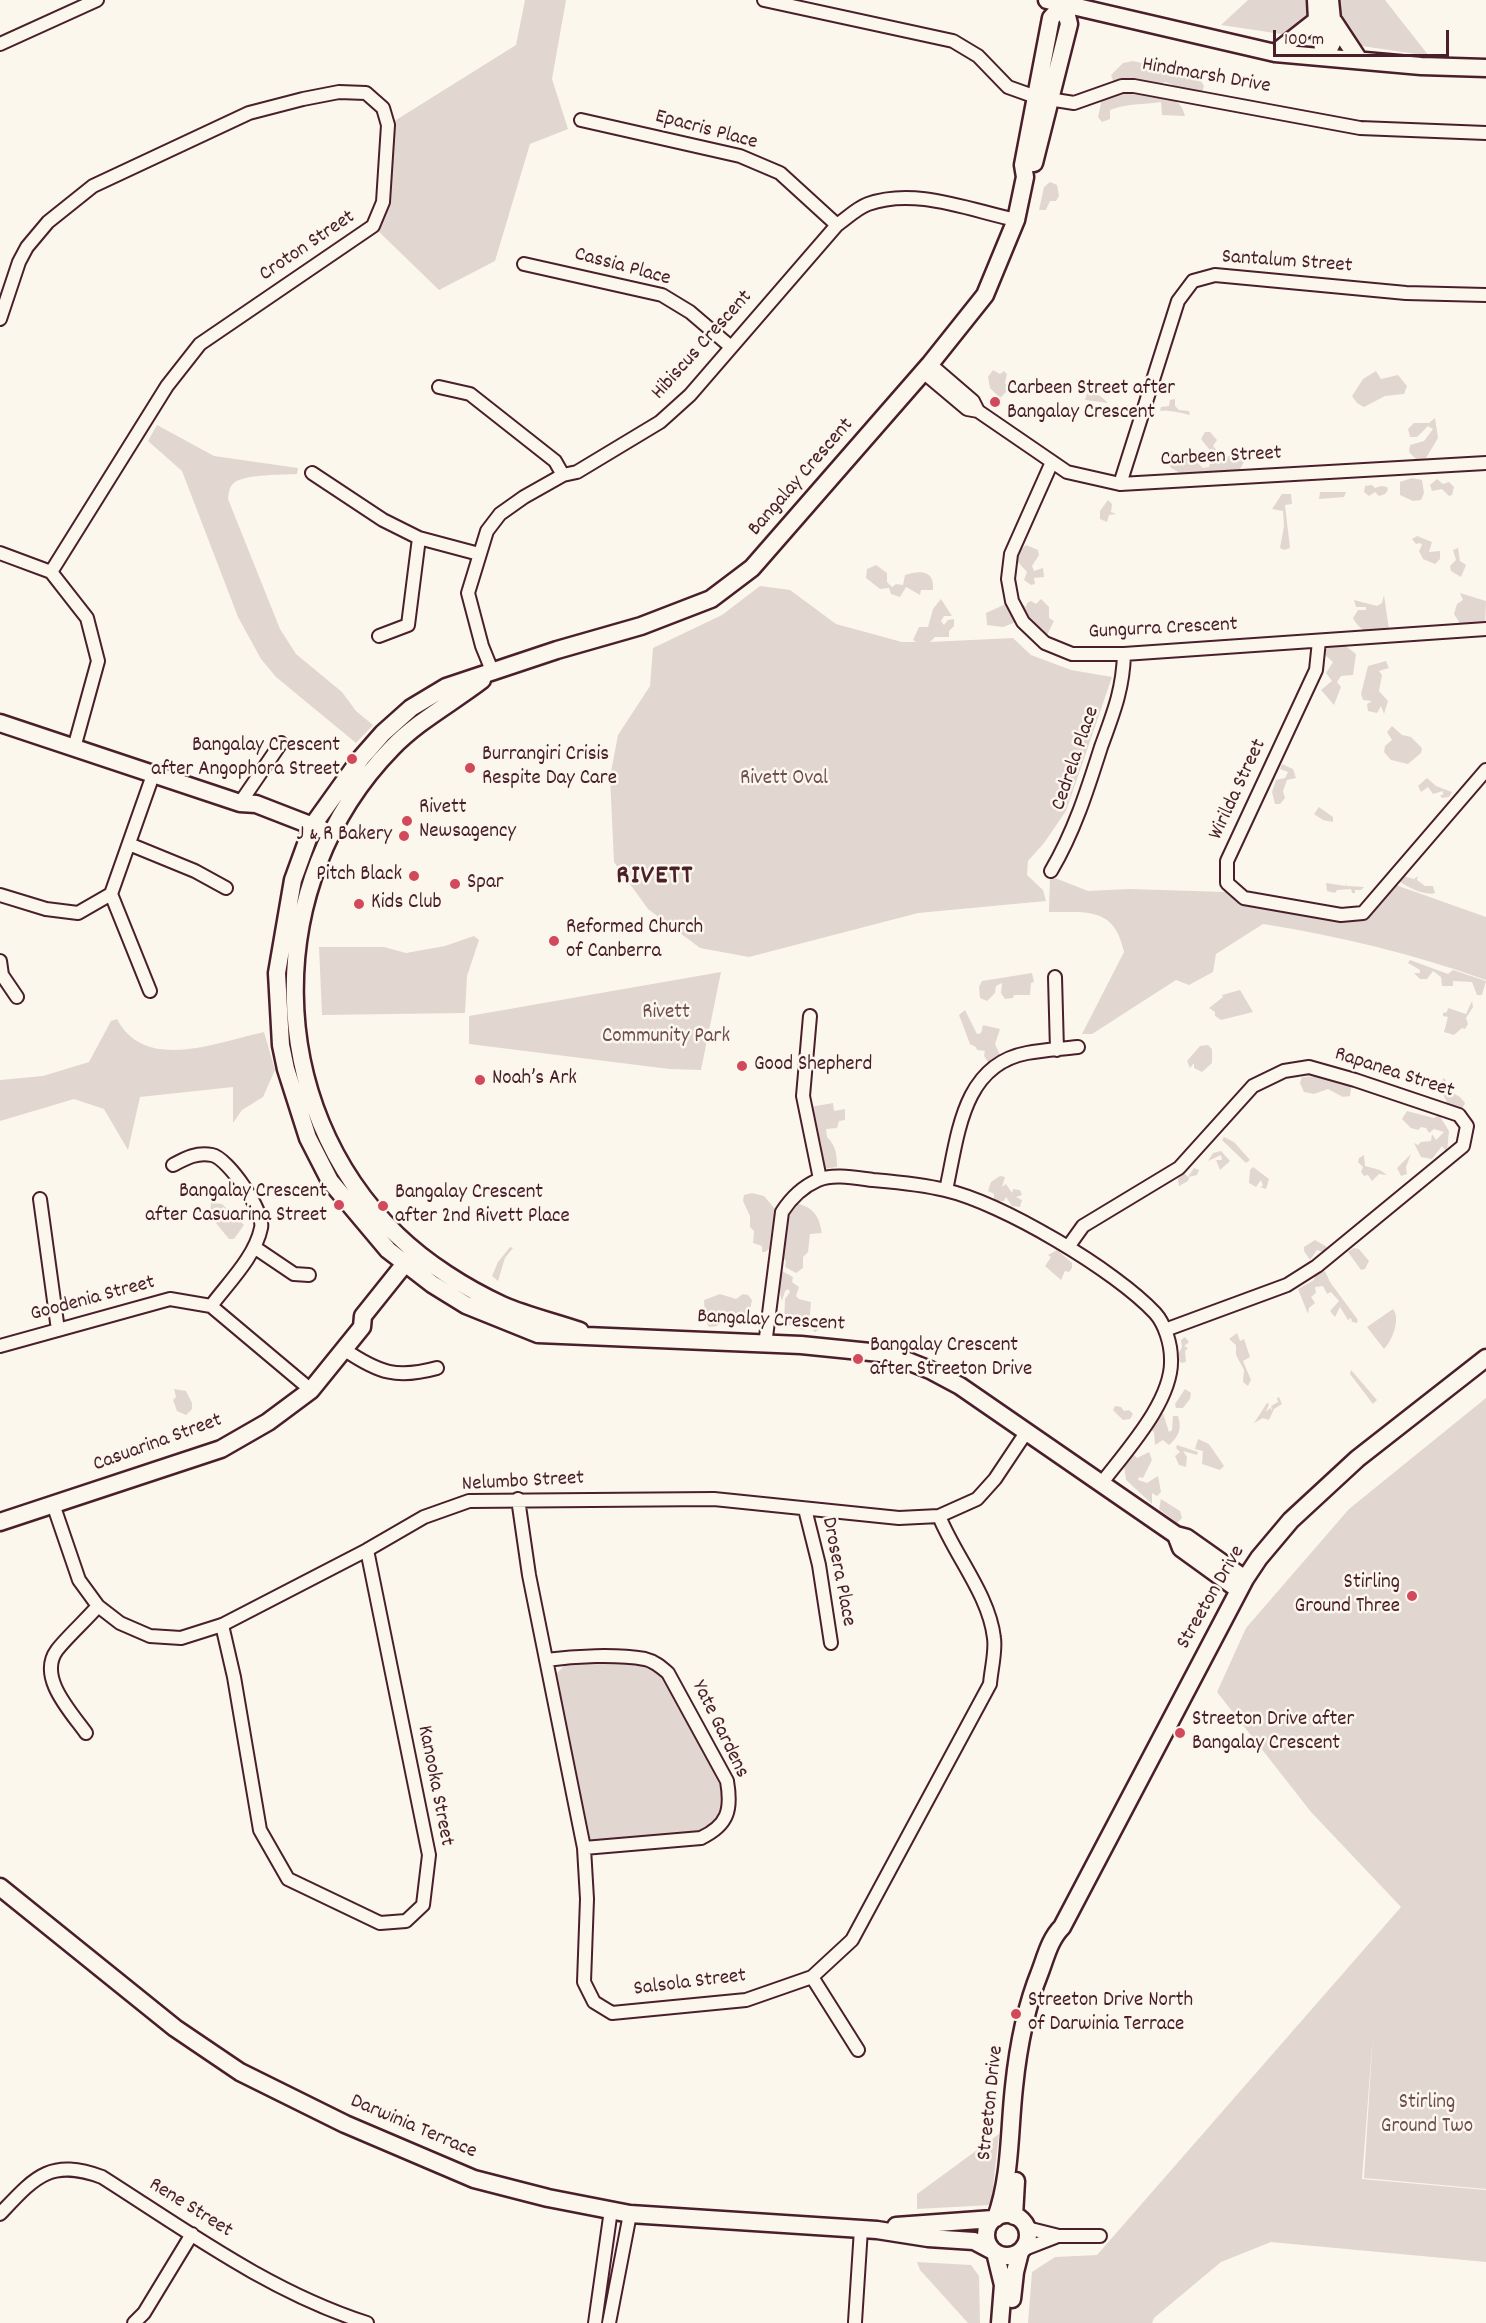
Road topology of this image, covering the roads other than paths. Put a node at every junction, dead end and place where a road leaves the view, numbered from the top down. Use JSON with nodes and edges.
{"nodes":[{"id":1,"x":97,"y":0,"type":"edge"},
{"id":2,"x":764,"y":0,"type":"edge"},
{"id":3,"x":1047,"y":0,"type":"edge"},
{"id":4,"x":1316,"y":0,"type":"edge"},
{"id":5,"x":1330,"y":0,"type":"edge"},
{"id":6,"x":1064,"y":4,"type":"junction"},
{"id":7,"x":1325,"y":20,"type":"junction"},
{"id":8,"x":0,"y":44,"type":"edge"},
{"id":9,"x":1275,"y":52,"type":"junction"},
{"id":10,"x":1325,"y":57,"type":"junction"},
{"id":11,"x":1359,"y":60,"type":"junction"},
{"id":12,"x":1486,"y":68,"type":"edge"},
{"id":13,"x":1042,"y":99,"type":"junction"},
{"id":14,"x":581,"y":120,"type":"dead end"},
{"id":15,"x":1486,"y":133,"type":"edge"},
{"id":16,"x":1016,"y":220,"type":"junction"},
{"id":17,"x":837,"y":225,"type":"junction"},
{"id":18,"x":524,"y":264,"type":"dead end"},
{"id":19,"x":1486,"y":295,"type":"edge"},
{"id":20,"x":0,"y":319,"type":"edge"},
{"id":21,"x":731,"y":347,"type":"junction"},
{"id":22,"x":927,"y":368,"type":"junction"},
{"id":23,"x":439,"y":387,"type":"dead end"},
{"id":24,"x":1052,"y":462,"type":"junction"},
{"id":25,"x":1486,"y":463,"type":"edge"},
{"id":26,"x":312,"y":473,"type":"dead end"},
{"id":27,"x":563,"y":475,"type":"junction"},
{"id":28,"x":1120,"y":484,"type":"junction"},
{"id":29,"x":419,"y":538,"type":"junction"},
{"id":30,"x":0,"y":553,"type":"edge"},
{"id":31,"x":478,"y":554,"type":"junction"},
{"id":32,"x":51,"y":572,"type":"junction"},
{"id":33,"x":1486,"y":628,"type":"edge"},
{"id":34,"x":379,"y":636,"type":"dead end"},
{"id":35,"x":1320,"y":641,"type":"junction"},
{"id":36,"x":1124,"y":654,"type":"junction"},
{"id":37,"x":493,"y":673,"type":"junction"},
{"id":38,"x":0,"y":723,"type":"edge"},
{"id":39,"x":281,"y":743,"type":"dead end"},
{"id":40,"x":74,"y":748,"type":"junction"},
{"id":41,"x":1486,"y":770,"type":"edge"},
{"id":42,"x":153,"y":774,"type":"junction"},
{"id":43,"x":240,"y":803,"type":"junction"},
{"id":44,"x":311,"y":830,"type":"junction"},
{"id":45,"x":328,"y":838,"type":"junction"},
{"id":46,"x":129,"y":844,"type":"junction"},
{"id":47,"x":1051,"y":871,"type":"dead end"},
{"id":48,"x":226,"y":888,"type":"dead end"},
{"id":49,"x":111,"y":894,"type":"junction"},
{"id":50,"x":0,"y":895,"type":"edge"},
{"id":51,"x":0,"y":961,"type":"edge"},
{"id":52,"x":1055,"y":977,"type":"dead end"},
{"id":53,"x":150,"y":992,"type":"dead end"},
{"id":54,"x":17,"y":997,"type":"dead end"},
{"id":55,"x":810,"y":1016,"type":"dead end"},
{"id":56,"x":289,"y":1044,"type":"junction"},
{"id":57,"x":1078,"y":1047,"type":"dead end"},
{"id":58,"x":1057,"y":1050,"type":"junction"},
{"id":59,"x":173,"y":1165,"type":"dead end"},
{"id":60,"x":820,"y":1179,"type":"junction"},
{"id":61,"x":945,"y":1190,"type":"junction"},
{"id":62,"x":40,"y":1199,"type":"dead end"},
{"id":63,"x":254,"y":1247,"type":"junction"},
{"id":64,"x":1068,"y":1247,"type":"junction"},
{"id":65,"x":415,"y":1260,"type":"junction"},
{"id":66,"x":309,"y":1275,"type":"dead end"},
{"id":67,"x":211,"y":1306,"type":"junction"},
{"id":68,"x":58,"y":1330,"type":"junction"},
{"id":69,"x":1165,"y":1330,"type":"junction"},
{"id":70,"x":765,"y":1345,"type":"junction"},
{"id":71,"x":0,"y":1346,"type":"edge"},
{"id":72,"x":345,"y":1350,"type":"junction"},
{"id":73,"x":1486,"y":1358,"type":"edge"},
{"id":74,"x":437,"y":1368,"type":"dead end"},
{"id":75,"x":311,"y":1390,"type":"junction"},
{"id":76,"x":1027,"y":1431,"type":"junction"},
{"id":77,"x":1101,"y":1484,"type":"junction"},
{"id":78,"x":518,"y":1499,"type":"junction"},
{"id":79,"x":53,"y":1504,"type":"junction"},
{"id":80,"x":805,"y":1509,"type":"junction"},
{"id":81,"x":939,"y":1516,"type":"junction"},
{"id":82,"x":0,"y":1522,"type":"edge"},
{"id":83,"x":367,"y":1550,"type":"junction"},
{"id":84,"x":1242,"y":1584,"type":"junction"},
{"id":85,"x":98,"y":1606,"type":"junction"},
{"id":86,"x":222,"y":1625,"type":"junction"},
{"id":87,"x":831,"y":1643,"type":"dead end"},
{"id":88,"x":546,"y":1660,"type":"junction"},
{"id":89,"x":86,"y":1733,"type":"dead end"},
{"id":90,"x":584,"y":1848,"type":"junction"},
{"id":91,"x":2,"y":1894,"type":"edge"},
{"id":92,"x":1062,"y":1927,"type":"junction"},
{"id":93,"x":812,"y":1977,"type":"junction"},
{"id":94,"x":858,"y":2050,"type":"dead end"},
{"id":95,"x":611,"y":2210,"type":"junction"},
{"id":96,"x":0,"y":2214,"type":"edge"},
{"id":97,"x":630,"y":2214,"type":"junction"},
{"id":98,"x":1014,"y":2216,"type":"junction"},
{"id":99,"x":995,"y":2219,"type":"junction"},
{"id":100,"x":1027,"y":2228,"type":"junction"},
{"id":101,"x":869,"y":2229,"type":"junction"},
{"id":102,"x":192,"y":2234,"type":"junction"},
{"id":103,"x":1059,"y":2236,"type":"junction"},
{"id":104,"x":1100,"y":2236,"type":"dead end"},
{"id":105,"x":993,"y":2251,"type":"junction"},
{"id":106,"x":1021,"y":2251,"type":"junction"},
{"id":107,"x":855,"y":2322,"type":"edge"},
{"id":108,"x":134,"y":2323,"type":"edge"},
{"id":109,"x":367,"y":2323,"type":"edge"},
{"id":110,"x":595,"y":2323,"type":"edge"},
{"id":111,"x":609,"y":2323,"type":"edge"},
{"id":112,"x":1000,"y":2323,"type":"edge"},
{"id":113,"x":1012,"y":2323,"type":"edge"}],
"edges":[{"from":1,"to":8,"type":"street"},
{"from":2,"to":13,"type":"street","name":"Hindmarsh Drive"},
{"from":3,"to":6,"type":"street","name":"Hindmarsh Drive"},
{"from":4,"to":7,"type":"street"},
{"from":5,"to":7,"type":"street"},
{"from":6,"to":9,"type":"street","name":"Hindmarsh Drive"},
{"from":6,"to":13,"type":"street","name":"Bangalay Crescent"},
{"from":7,"to":9,"type":"street"},
{"from":7,"to":10,"type":"street"},
{"from":7,"to":11,"type":"street"},
{"from":9,"to":10,"type":"street","name":"Hindmarsh Drive"},
{"from":10,"to":11,"type":"street","name":"Hindmarsh Drive"},
{"from":11,"to":12,"type":"street","name":"Hindmarsh Drive"},
{"from":13,"to":15,"type":"street","name":"Hindmarsh Drive"},
{"from":13,"to":16,"type":"street","name":"Bangalay Crescent"},
{"from":14,"to":17,"type":"street","name":"Epacris Place"},
{"from":16,"to":17,"type":"street","name":"Hibiscus Crescent"},
{"from":16,"to":22,"type":"street","name":"Bangalay Crescent"},
{"from":17,"to":21,"type":"street","name":"Hibiscus Crescent"},
{"from":18,"to":21,"type":"street","name":"Cassia Place"},
{"from":19,"to":28,"type":"street","name":"Santalum Street"},
{"from":20,"to":32,"type":"street","name":"Croton Street"},
{"from":21,"to":27,"type":"street","name":"Hibiscus Crescent"},
{"from":22,"to":24,"type":"street","name":"Carbeen Street"},
{"from":22,"to":37,"type":"street","name":"Bangalay Crescent"},
{"from":23,"to":27,"type":"street"},
{"from":24,"to":28,"type":"street","name":"Carbeen Street"},
{"from":24,"to":36,"type":"street","name":"Gungurra Crescent"},
{"from":25,"to":28,"type":"street","name":"Carbeen Street"},
{"from":26,"to":29,"type":"street"},
{"from":27,"to":31,"type":"street","name":"Hibiscus Crescent"},
{"from":29,"to":31,"type":"street"},
{"from":29,"to":34,"type":"street"},
{"from":30,"to":32,"type":"street"},
{"from":31,"to":37,"type":"street","name":"Hibiscus Crescent"},
{"from":32,"to":40,"type":"street"},
{"from":33,"to":35,"type":"street","name":"Gungurra Crescent"},
{"from":35,"to":36,"type":"street","name":"Gungurra Crescent"},
{"from":35,"to":41,"type":"street","name":"Wirilda Street"},
{"from":36,"to":47,"type":"street","name":"Cedrela Place"},
{"from":37,"to":44,"type":"street","name":"Bangalay Crescent"},
{"from":37,"to":45,"type":"street","name":"Bangalay Crescent"},
{"from":38,"to":40,"type":"street"},
{"from":39,"to":43,"type":"street"},
{"from":40,"to":42,"type":"street"},
{"from":42,"to":43,"type":"street"},
{"from":42,"to":46,"type":"street"},
{"from":43,"to":44,"type":"street"},
{"from":44,"to":45,"type":"street"},
{"from":44,"to":56,"type":"street","name":"Bangalay Crescent"},
{"from":45,"to":56,"type":"street","name":"Bangalay Crescent"},
{"from":46,"to":48,"type":"street"},
{"from":46,"to":49,"type":"street"},
{"from":49,"to":50,"type":"street"},
{"from":49,"to":53,"type":"street"},
{"from":51,"to":54,"type":"street"},
{"from":52,"to":58,"type":"street"},
{"from":55,"to":60,"type":"street"},
{"from":56,"to":65,"type":"street","name":"Bangalay Crescent"},
{"from":57,"to":58,"type":"street"},
{"from":58,"to":61,"type":"street"},
{"from":59,"to":63,"type":"street"},
{"from":60,"to":61,"type":"street"},
{"from":60,"to":70,"type":"street"},
{"from":61,"to":64,"type":"street"},
{"from":62,"to":68,"type":"street"},
{"from":63,"to":66,"type":"street"},
{"from":63,"to":67,"type":"street"},
{"from":64,"to":69,"type":"street"},
{"from":64,"to":69,"type":"street","name":"Rapanea Street"},
{"from":65,"to":70,"type":"street","name":"Bangalay Crescent"},
{"from":65,"to":72,"type":"street","name":"Casuarina Street"},
{"from":67,"to":68,"type":"street","name":"Goodenia Street"},
{"from":67,"to":75,"type":"street"},
{"from":68,"to":71,"type":"street","name":"Goodenia Street"},
{"from":69,"to":77,"type":"street"},
{"from":70,"to":76,"type":"street","name":"Bangalay Crescent"},
{"from":72,"to":74,"type":"street"},
{"from":72,"to":75,"type":"street","name":"Casuarina Street"},
{"from":73,"to":84,"type":"street","name":"Streeton Drive"},
{"from":75,"to":79,"type":"street","name":"Casuarina Street"},
{"from":76,"to":77,"type":"street","name":"Bangalay Crescent"},
{"from":76,"to":81,"type":"street","name":"Nelumbo Street"},
{"from":77,"to":84,"type":"street","name":"Bangalay Crescent"},
{"from":78,"to":80,"type":"street","name":"Nelumbo Street"},
{"from":78,"to":83,"type":"street","name":"Nelumbo Street"},
{"from":78,"to":88,"type":"street","name":"Salsola Street"},
{"from":79,"to":82,"type":"street","name":"Casuarina Street"},
{"from":79,"to":85,"type":"street","name":"Nelumbo Street"},
{"from":80,"to":81,"type":"street","name":"Nelumbo Street"},
{"from":80,"to":87,"type":"street","name":"Drosera Place"},
{"from":81,"to":93,"type":"street","name":"Salsola Street"},
{"from":83,"to":86,"type":"street","name":"Nelumbo Street"},
{"from":83,"to":86,"type":"street","name":"Kanooka Street"},
{"from":84,"to":92,"type":"street","name":"Streeton Drive"},
{"from":85,"to":86,"type":"street","name":"Nelumbo Street"},
{"from":85,"to":89,"type":"street"},
{"from":88,"to":90,"type":"street","name":"Salsola Street"},
{"from":88,"to":90,"type":"street","name":"Yate Gardens"},
{"from":90,"to":93,"type":"street","name":"Salsola Street"},
{"from":91,"to":95,"type":"street","name":"Darwinia Terrace"},
{"from":92,"to":98,"type":"street","name":"Streeton Drive"},
{"from":92,"to":99,"type":"street","name":"Streeton Drive"},
{"from":93,"to":94,"type":"street"},
{"from":95,"to":97,"type":"street","name":"Darwinia Terrace"},
{"from":95,"to":110,"type":"street"},
{"from":96,"to":102,"type":"street","name":"Rene Street"},
{"from":97,"to":101,"type":"street","name":"Darwinia Terrace"},
{"from":97,"to":111,"type":"street"},
{"from":98,"to":99,"type":"street"},
{"from":98,"to":100,"type":"street"},
{"from":99,"to":101,"type":"street","name":"Darwinia Terrace"},
{"from":99,"to":105,"type":"street"},
{"from":100,"to":103,"type":"street"},
{"from":100,"to":106,"type":"street"},
{"from":101,"to":105,"type":"street","name":"Darwinia Terrace"},
{"from":101,"to":107,"type":"street"},
{"from":102,"to":108,"type":"street"},
{"from":102,"to":109,"type":"street","name":"Rene Street"},
{"from":103,"to":104,"type":"street"},
{"from":103,"to":106,"type":"street"},
{"from":105,"to":106,"type":"street"},
{"from":105,"to":112,"type":"street"},
{"from":106,"to":113,"type":"street"}]}
